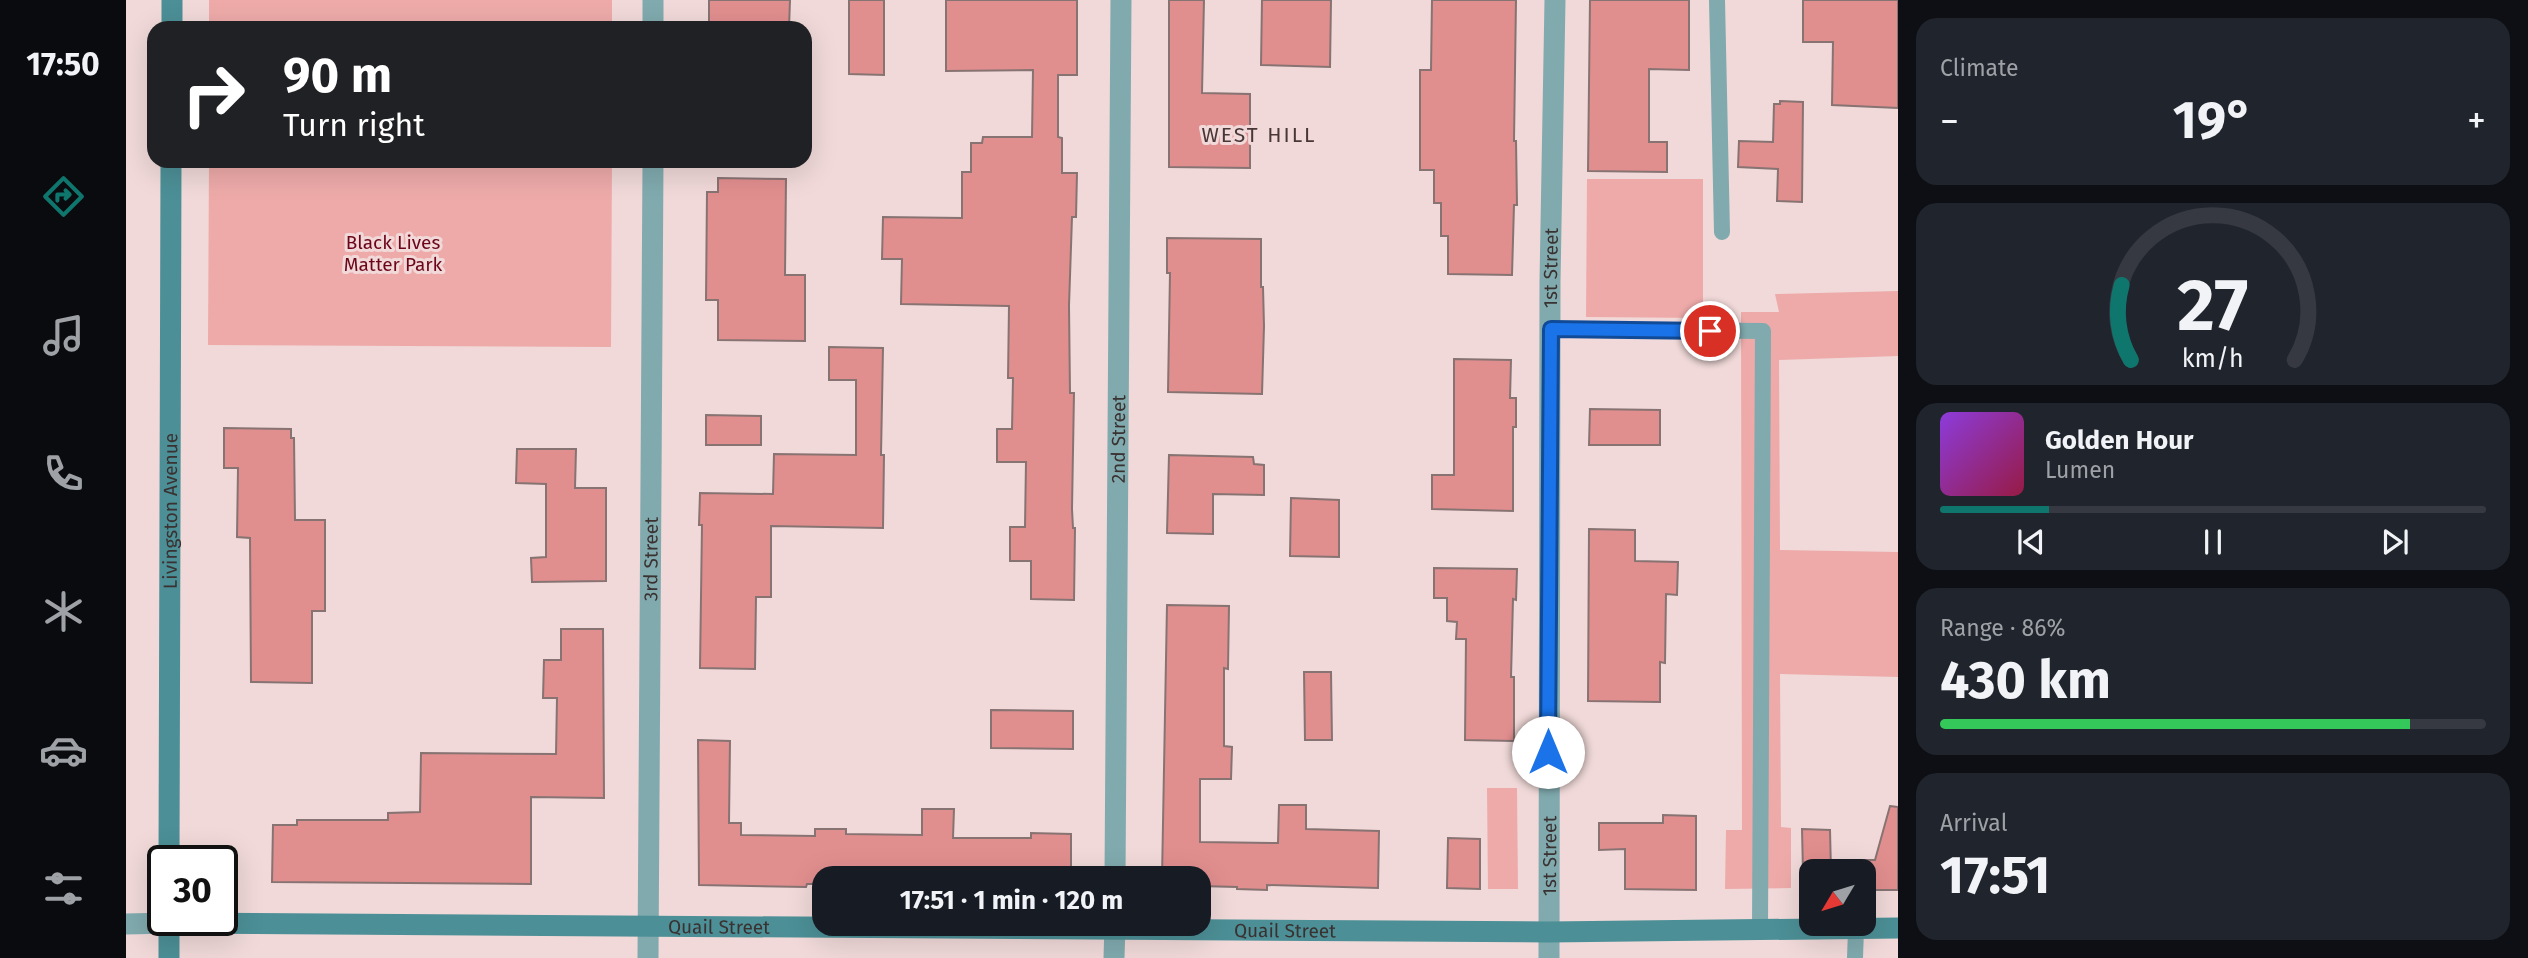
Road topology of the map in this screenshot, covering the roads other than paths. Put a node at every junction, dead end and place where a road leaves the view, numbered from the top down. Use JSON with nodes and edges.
{"nodes":[{"id":1,"x":172,"y":0,"type":"edge"},
{"id":2,"x":653,"y":0,"type":"edge"},
{"id":3,"x":1121,"y":0,"type":"edge"},
{"id":4,"x":1555,"y":0,"type":"edge"},
{"id":5,"x":1717,"y":0,"type":"edge"},
{"id":6,"x":172,"y":21,"type":"edge"},
{"id":7,"x":653,"y":21,"type":"edge"},
{"id":8,"x":171,"y":168,"type":"edge"},
{"id":9,"x":653,"y":168,"type":"edge"},
{"id":10,"x":1722,"y":232,"type":"dead end"},
{"id":11,"x":1551,"y":329,"type":"junction"},
{"id":12,"x":169,"y":845,"type":"edge"},
{"id":13,"x":1115,"y":866,"type":"edge"},
{"id":14,"x":238,"y":922,"type":"edge"},
{"id":15,"x":147,"y":923,"type":"edge"},
{"id":16,"x":126,"y":924,"type":"edge"},
{"id":17,"x":648,"y":925,"type":"junction"},
{"id":18,"x":812,"y":925,"type":"edge"},
{"id":19,"x":1211,"y":927,"type":"edge"},
{"id":20,"x":1898,"y":928,"type":"edge"},
{"id":21,"x":1760,"y":929,"type":"junction"},
{"id":22,"x":1799,"y":929,"type":"edge"},
{"id":23,"x":1876,"y":929,"type":"edge"},
{"id":24,"x":1549,"y":932,"type":"junction"},
{"id":25,"x":169,"y":936,"type":"edge"},
{"id":26,"x":1115,"y":936,"type":"edge"},
{"id":27,"x":1856,"y":936,"type":"edge"},
{"id":28,"x":169,"y":958,"type":"edge"},
{"id":29,"x":648,"y":958,"type":"edge"},
{"id":30,"x":1114,"y":958,"type":"edge"},
{"id":31,"x":1549,"y":958,"type":"edge"},
{"id":32,"x":1855,"y":958,"type":"edge"}],
"edges":[{"from":1,"to":6,"type":"street"},
{"from":2,"to":7,"type":"street"},
{"from":3,"to":13,"type":"street","name":"2nd Street"},
{"from":4,"to":11,"type":"street","name":"1st Street"},
{"from":5,"to":10,"type":"lane"},
{"from":8,"to":12,"type":"street","name":"Livingston Avenue"},
{"from":9,"to":17,"type":"street","name":"3rd Street"},
{"from":11,"to":21,"type":"lane"},
{"from":11,"to":24,"type":"street","name":"1st Street"},
{"from":14,"to":17,"type":"street","name":"Quail Street"},
{"from":15,"to":16,"type":"street"},
{"from":17,"to":18,"type":"street","name":"Quail Street"},
{"from":17,"to":29,"type":"street","name":"3rd Street"},
{"from":19,"to":24,"type":"street","name":"Quail Street"},
{"from":20,"to":23,"type":"street","name":"Quail Street"},
{"from":21,"to":22,"type":"street","name":"Quail Street"},
{"from":21,"to":24,"type":"street","name":"Quail Street"},
{"from":24,"to":31,"type":"street","name":"1st Street"},
{"from":25,"to":28,"type":"street"},
{"from":26,"to":30,"type":"street"},
{"from":27,"to":32,"type":"lane"}]}
